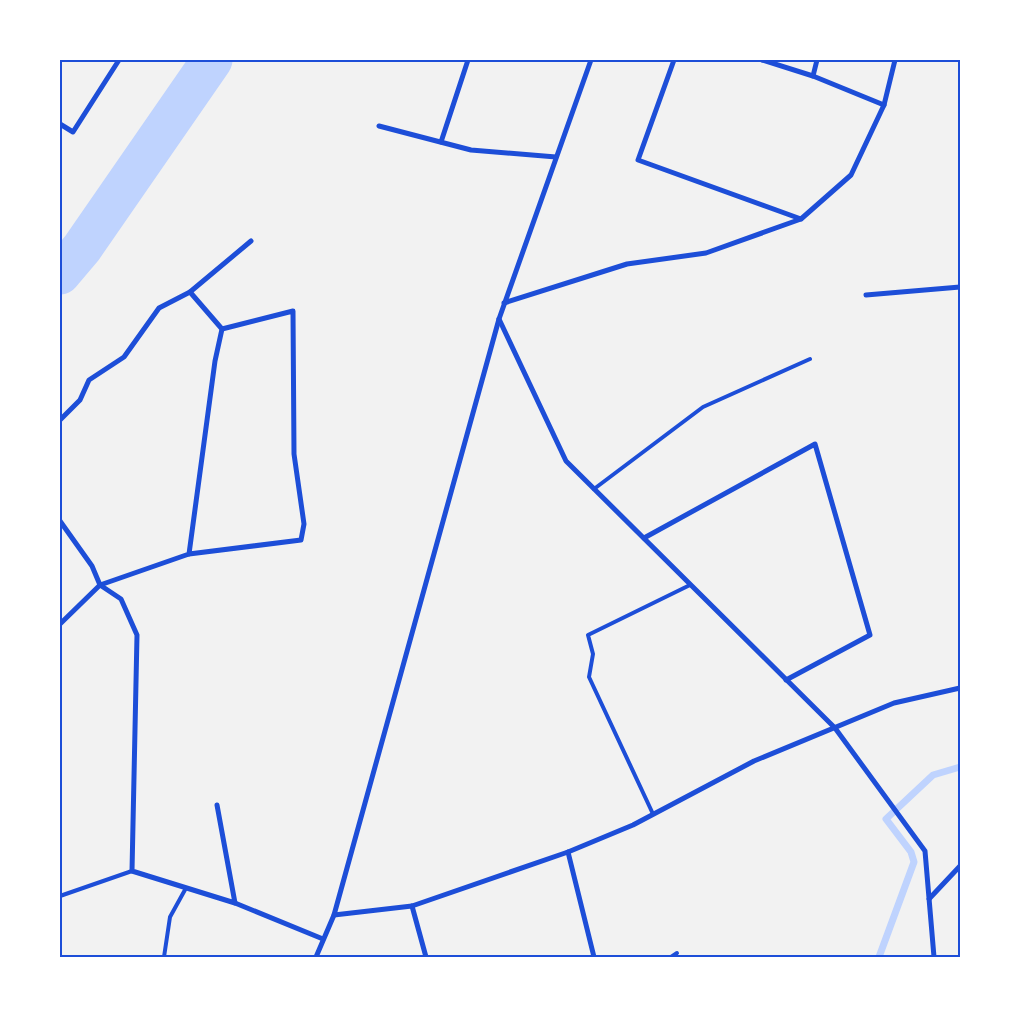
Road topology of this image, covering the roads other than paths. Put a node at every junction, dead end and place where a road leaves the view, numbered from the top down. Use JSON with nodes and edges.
{"nodes":[{"id":1,"x":118,"y":60,"type":"edge"},
{"id":2,"x":468,"y":60,"type":"edge"},
{"id":3,"x":591,"y":60,"type":"edge"},
{"id":4,"x":674,"y":60,"type":"edge"},
{"id":5,"x":762,"y":60,"type":"edge"},
{"id":6,"x":817,"y":60,"type":"edge"},
{"id":7,"x":895,"y":60,"type":"edge"},
{"id":8,"x":813,"y":76,"type":"junction"},
{"id":9,"x":884,"y":105,"type":"junction"},
{"id":10,"x":60,"y":124,"type":"edge"},
{"id":11,"x":379,"y":126,"type":"dead end"},
{"id":12,"x":441,"y":142,"type":"junction"},
{"id":13,"x":556,"y":157,"type":"junction"},
{"id":14,"x":801,"y":219,"type":"junction"},
{"id":15,"x":251,"y":241,"type":"dead end"},
{"id":16,"x":960,"y":287,"type":"edge"},
{"id":17,"x":190,"y":292,"type":"junction"},
{"id":18,"x":866,"y":295,"type":"dead end"},
{"id":19,"x":504,"y":303,"type":"junction"},
{"id":20,"x":499,"y":318,"type":"junction"},
{"id":21,"x":222,"y":329,"type":"junction"},
{"id":22,"x":810,"y":359,"type":"dead end"},
{"id":23,"x":60,"y":420,"type":"edge"},
{"id":24,"x":594,"y":490,"type":"junction"},
{"id":25,"x":60,"y":521,"type":"edge"},
{"id":26,"x":644,"y":538,"type":"junction"},
{"id":27,"x":189,"y":554,"type":"junction"},
{"id":28,"x":690,"y":584,"type":"junction"},
{"id":29,"x":100,"y":585,"type":"junction"},
{"id":30,"x":60,"y":624,"type":"edge"},
{"id":31,"x":786,"y":680,"type":"junction"},
{"id":32,"x":960,"y":688,"type":"edge"},
{"id":33,"x":835,"y":728,"type":"junction"},
{"id":34,"x":217,"y":805,"type":"dead end"},
{"id":35,"x":653,"y":814,"type":"junction"},
{"id":36,"x":568,"y":852,"type":"junction"},
{"id":37,"x":960,"y":866,"type":"edge"},
{"id":38,"x":132,"y":872,"type":"junction"},
{"id":39,"x":186,"y":888,"type":"junction"},
{"id":40,"x":60,"y":896,"type":"edge"},
{"id":41,"x":929,"y":899,"type":"junction"},
{"id":42,"x":235,"y":903,"type":"junction"},
{"id":43,"x":412,"y":906,"type":"junction"},
{"id":44,"x":334,"y":915,"type":"junction"},
{"id":45,"x":323,"y":939,"type":"junction"},
{"id":46,"x":677,"y":953,"type":"dead end"},
{"id":47,"x":164,"y":957,"type":"edge"},
{"id":48,"x":316,"y":957,"type":"edge"},
{"id":49,"x":426,"y":957,"type":"edge"},
{"id":50,"x":594,"y":957,"type":"edge"},
{"id":51,"x":671,"y":957,"type":"edge"},
{"id":52,"x":934,"y":957,"type":"edge"}],
"edges":[{"from":1,"to":10,"type":"street"},
{"from":2,"to":12,"type":"street"},
{"from":3,"to":13,"type":"street"},
{"from":4,"to":14,"type":"street"},
{"from":5,"to":8,"type":"street"},
{"from":6,"to":8,"type":"street"},
{"from":7,"to":9,"type":"street"},
{"from":8,"to":9,"type":"street"},
{"from":9,"to":14,"type":"street"},
{"from":11,"to":12,"type":"street"},
{"from":12,"to":13,"type":"street"},
{"from":13,"to":19,"type":"street"},
{"from":14,"to":19,"type":"street"},
{"from":15,"to":17,"type":"street"},
{"from":16,"to":18,"type":"street"},
{"from":17,"to":21,"type":"street"},
{"from":17,"to":23,"type":"street"},
{"from":19,"to":20,"type":"street"},
{"from":20,"to":24,"type":"street"},
{"from":20,"to":44,"type":"street"},
{"from":21,"to":27,"type":"street"},
{"from":21,"to":27,"type":"street"},
{"from":22,"to":24,"type":"lane"},
{"from":24,"to":26,"type":"street"},
{"from":25,"to":29,"type":"street"},
{"from":26,"to":28,"type":"street"},
{"from":26,"to":31,"type":"street"},
{"from":27,"to":29,"type":"street"},
{"from":28,"to":31,"type":"street"},
{"from":28,"to":35,"type":"lane"},
{"from":29,"to":30,"type":"street"},
{"from":29,"to":38,"type":"street"},
{"from":31,"to":33,"type":"street"},
{"from":32,"to":33,"type":"street"},
{"from":33,"to":35,"type":"street"},
{"from":33,"to":41,"type":"street"},
{"from":34,"to":42,"type":"street"},
{"from":35,"to":36,"type":"street"},
{"from":36,"to":43,"type":"street"},
{"from":36,"to":50,"type":"street"},
{"from":37,"to":41,"type":"street"},
{"from":38,"to":39,"type":"street"},
{"from":38,"to":40,"type":"lane"},
{"from":39,"to":42,"type":"street"},
{"from":39,"to":47,"type":"lane"},
{"from":41,"to":52,"type":"street"},
{"from":42,"to":45,"type":"street"},
{"from":43,"to":44,"type":"street"},
{"from":43,"to":49,"type":"street"},
{"from":44,"to":45,"type":"street"},
{"from":45,"to":48,"type":"street"},
{"from":46,"to":51,"type":"lane"}]}
